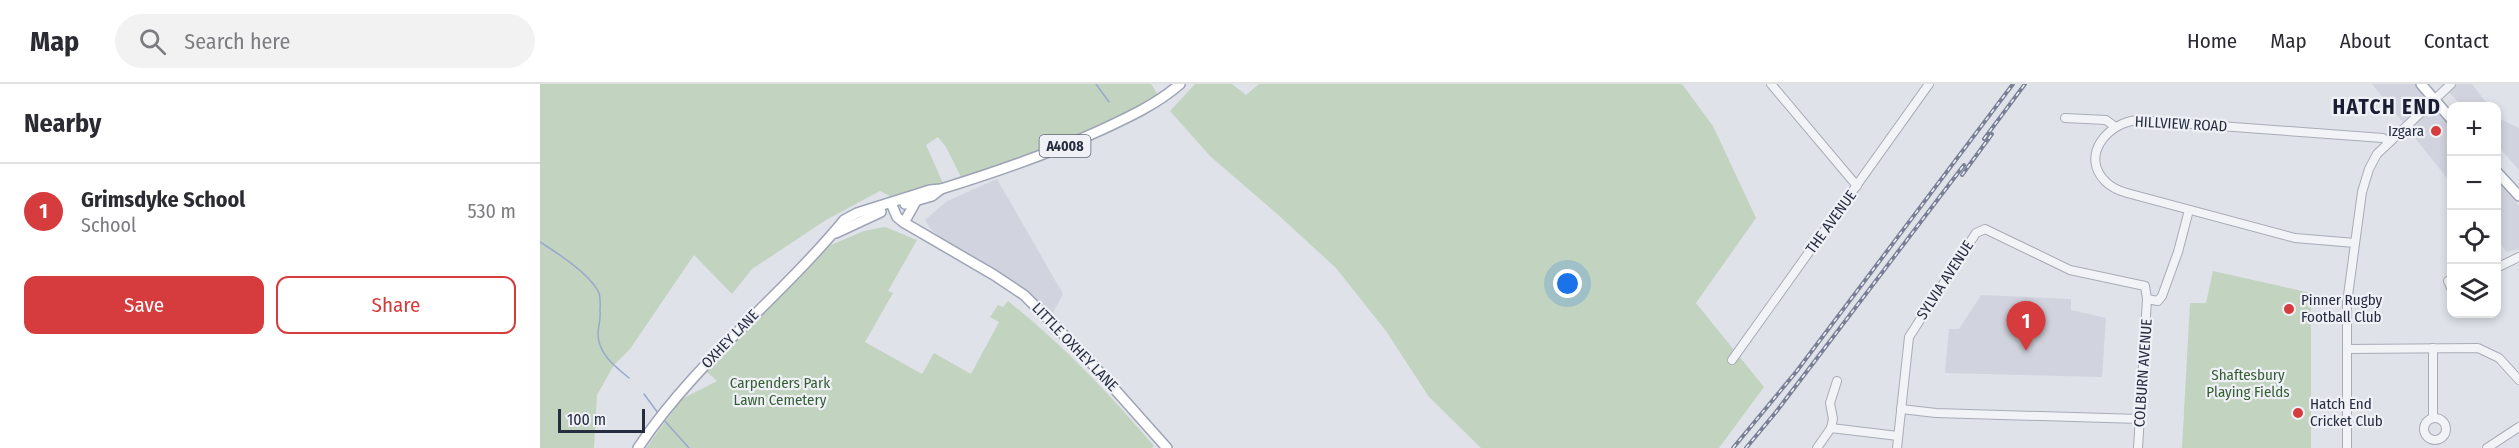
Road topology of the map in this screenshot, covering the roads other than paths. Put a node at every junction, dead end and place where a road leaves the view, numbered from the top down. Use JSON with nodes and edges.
{"nodes":[{"id":1,"x":1180,"y":84,"type":"edge"},
{"id":2,"x":1771,"y":84,"type":"edge"},
{"id":3,"x":1929,"y":84,"type":"edge"},
{"id":4,"x":2421,"y":84,"type":"edge"},
{"id":5,"x":2451,"y":84,"type":"edge"},
{"id":6,"x":2434,"y":99,"type":"junction"},
{"id":7,"x":2447,"y":115,"type":"edge"},
{"id":8,"x":2064,"y":118,"type":"dead end"},
{"id":9,"x":2114,"y":126,"type":"junction"},
{"id":10,"x":2389,"y":142,"type":"junction"},
{"id":11,"x":2501,"y":176,"type":"edge"},
{"id":12,"x":1857,"y":186,"type":"junction"},
{"id":13,"x":941,"y":189,"type":"junction"},
{"id":14,"x":2519,"y":196,"type":"edge"},
{"id":15,"x":915,"y":201,"type":"junction"},
{"id":16,"x":895,"y":204,"type":"junction"},
{"id":17,"x":2189,"y":210,"type":"junction"},
{"id":18,"x":907,"y":221,"type":"junction"},
{"id":19,"x":2355,"y":243,"type":"junction"},
{"id":20,"x":2519,"y":257,"type":"edge"},
{"id":21,"x":2501,"y":266,"type":"edge"},
{"id":22,"x":2147,"y":299,"type":"junction"},
{"id":23,"x":2433,"y":348,"type":"junction"},
{"id":24,"x":2347,"y":349,"type":"junction"},
{"id":25,"x":1732,"y":360,"type":"dead end"},
{"id":26,"x":2516,"y":370,"type":"edge"},
{"id":27,"x":2519,"y":380,"type":"edge"},
{"id":28,"x":1837,"y":381,"type":"dead end"},
{"id":29,"x":1901,"y":409,"type":"junction"},
{"id":30,"x":2433,"y":418,"type":"dead end"},
{"id":31,"x":2140,"y":419,"type":"junction"},
{"id":32,"x":2519,"y":427,"type":"edge"},
{"id":33,"x":1831,"y":428,"type":"junction"},
{"id":34,"x":1898,"y":436,"type":"junction"},
{"id":35,"x":2498,"y":441,"type":"junction"},
{"id":36,"x":638,"y":448,"type":"edge"},
{"id":37,"x":1167,"y":448,"type":"edge"},
{"id":38,"x":1817,"y":448,"type":"edge"},
{"id":39,"x":1897,"y":448,"type":"edge"},
{"id":40,"x":2138,"y":448,"type":"edge"},
{"id":41,"x":2348,"y":448,"type":"edge"},
{"id":42,"x":2487,"y":448,"type":"edge"},
{"id":43,"x":2504,"y":448,"type":"edge"}],
"edges":[{"from":1,"to":13,"type":"main road","name":"OXHEY LANE","number":"A4008"},
{"from":2,"to":12,"type":"street"},
{"from":3,"to":12,"type":"street","name":"THE AVENUE"},
{"from":4,"to":6,"type":"main road"},
{"from":5,"to":6,"type":"street"},
{"from":6,"to":7,"type":"main road"},
{"from":6,"to":10,"type":"street"},
{"from":8,"to":9,"type":"street"},
{"from":9,"to":10,"type":"street","name":"HILLVIEW ROAD"},
{"from":9,"to":17,"type":"street","name":"HILLVIEW ROAD"},
{"from":10,"to":19,"type":"street"},
{"from":11,"to":14,"type":"main road"},
{"from":12,"to":25,"type":"street","name":"THE AVENUE"},
{"from":13,"to":15,"type":"main road","name":"OXHEY LANE","number":"A4008"},
{"from":13,"to":16,"type":"main road","name":"OXHEY LANE","number":"A4008"},
{"from":15,"to":16,"type":"main road","name":"OXHEY LANE","number":"A4008"},
{"from":15,"to":18,"type":"main road"},
{"from":16,"to":18,"type":"main road","name":"LITTLE OXHEY LANE"},
{"from":16,"to":36,"type":"main road","name":"OXHEY LANE","number":"A4008"},
{"from":17,"to":19,"type":"street","name":"HILLVIEW ROAD"},
{"from":17,"to":22,"type":"street","name":"COLBURN AVENUE"},
{"from":18,"to":37,"type":"main road","name":"LITTLE OXHEY LANE"},
{"from":19,"to":24,"type":"street"},
{"from":20,"to":21,"type":"street"},
{"from":22,"to":29,"type":"street","name":"SYLVIA AVENUE"},
{"from":22,"to":31,"type":"street","name":"COLBURN AVENUE"},
{"from":23,"to":24,"type":"street"},
{"from":23,"to":26,"type":"street"},
{"from":23,"to":30,"type":"street"},
{"from":24,"to":41,"type":"street"},
{"from":26,"to":27,"type":"street"},
{"from":28,"to":33,"type":"street"},
{"from":29,"to":31,"type":"street"},
{"from":29,"to":34,"type":"street","name":"SYLVIA AVENUE"},
{"from":31,"to":40,"type":"street","name":"COLBURN AVENUE"},
{"from":32,"to":35,"type":"street"},
{"from":33,"to":34,"type":"street"},
{"from":33,"to":38,"type":"street"},
{"from":34,"to":39,"type":"street","name":"SYLVIA AVENUE"},
{"from":35,"to":42,"type":"street"},
{"from":35,"to":43,"type":"street"}]}
